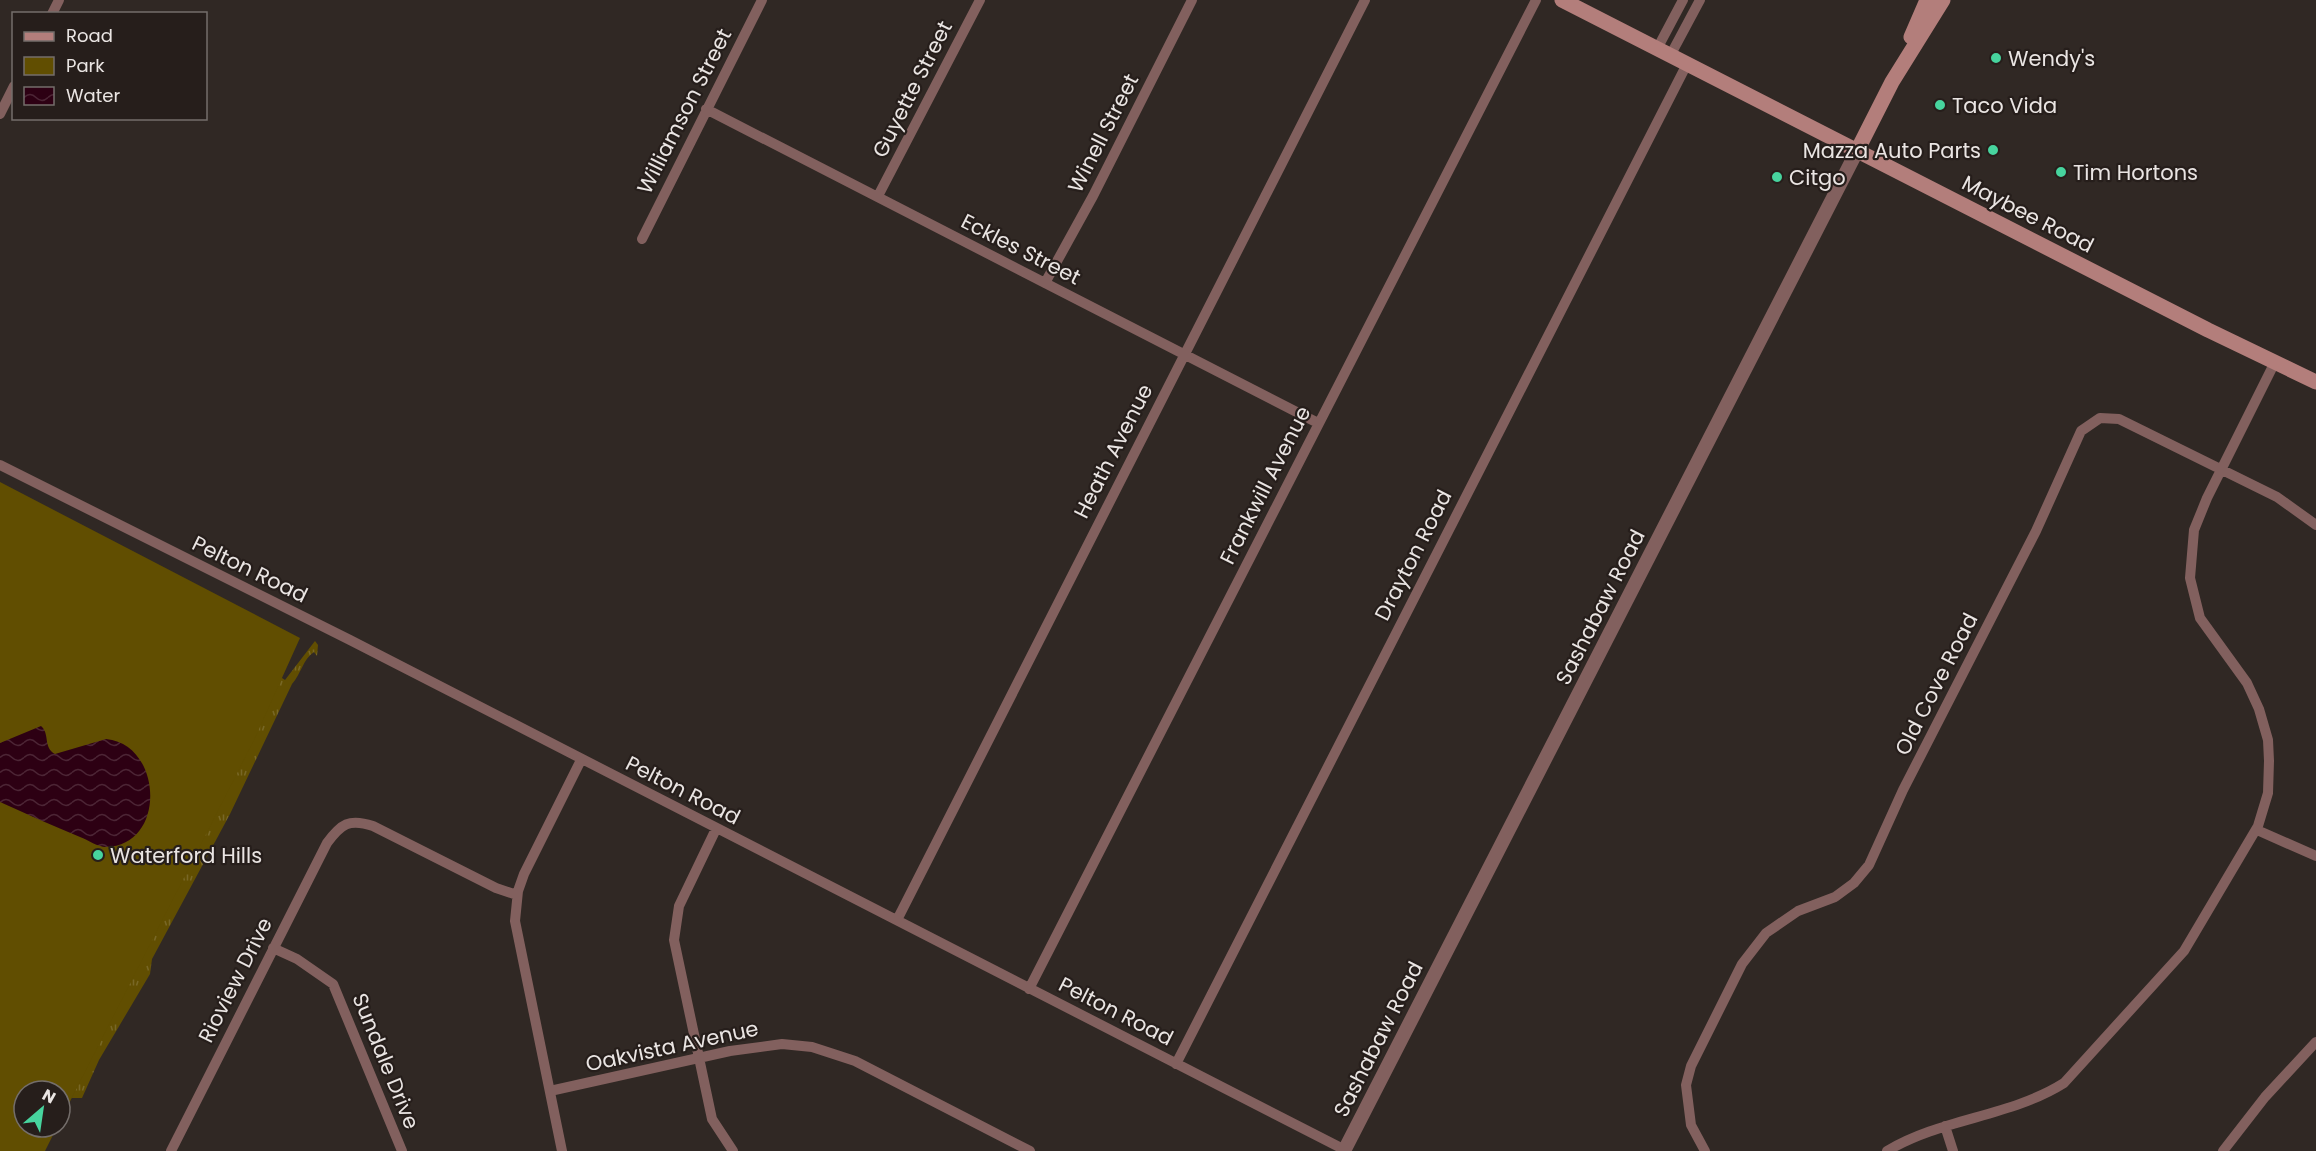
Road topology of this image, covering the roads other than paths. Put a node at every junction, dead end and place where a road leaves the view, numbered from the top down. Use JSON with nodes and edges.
{"nodes":[{"id":1,"x":762,"y":0,"type":"edge"},
{"id":2,"x":980,"y":0,"type":"edge"},
{"id":3,"x":1192,"y":0,"type":"edge"},
{"id":4,"x":1365,"y":0,"type":"edge"},
{"id":5,"x":1536,"y":0,"type":"edge"},
{"id":6,"x":1562,"y":0,"type":"edge"},
{"id":7,"x":1683,"y":0,"type":"edge"},
{"id":8,"x":1700,"y":0,"type":"edge"},
{"id":9,"x":1927,"y":0,"type":"edge"},
{"id":10,"x":1942,"y":0,"type":"edge"},
{"id":11,"x":1664,"y":52,"type":"junction"},
{"id":12,"x":1687,"y":64,"type":"junction"},
{"id":13,"x":1893,"y":82,"type":"junction"},
{"id":14,"x":12,"y":91,"type":"edge"},
{"id":15,"x":706,"y":109,"type":"junction"},
{"id":16,"x":0,"y":114,"type":"edge"},
{"id":17,"x":1857,"y":151,"type":"junction"},
{"id":18,"x":878,"y":196,"type":"junction"},
{"id":19,"x":642,"y":239,"type":"dead end"},
{"id":20,"x":1045,"y":282,"type":"junction"},
{"id":21,"x":1183,"y":355,"type":"junction"},
{"id":22,"x":2275,"y":362,"type":"junction"},
{"id":23,"x":2316,"y":382,"type":"edge"},
{"id":24,"x":1318,"y":423,"type":"junction"},
{"id":25,"x":0,"y":465,"type":"edge"},
{"id":26,"x":2221,"y":469,"type":"junction"},
{"id":27,"x":2316,"y":525,"type":"edge"},
{"id":28,"x":581,"y":760,"type":"junction"},
{"id":29,"x":716,"y":829,"type":"junction"},
{"id":30,"x":2257,"y":830,"type":"junction"},
{"id":31,"x":2316,"y":856,"type":"edge"},
{"id":32,"x":518,"y":895,"type":"junction"},
{"id":33,"x":897,"y":920,"type":"junction"},
{"id":34,"x":273,"y":948,"type":"junction"},
{"id":35,"x":1029,"y":988,"type":"junction"},
{"id":36,"x":2316,"y":1042,"type":"edge"},
{"id":37,"x":698,"y":1059,"type":"junction"},
{"id":38,"x":1176,"y":1064,"type":"junction"},
{"id":39,"x":550,"y":1091,"type":"junction"},
{"id":40,"x":1945,"y":1126,"type":"junction"},
{"id":41,"x":1345,"y":1150,"type":"edge"},
{"id":42,"x":171,"y":1151,"type":"edge"},
{"id":43,"x":402,"y":1151,"type":"edge"},
{"id":44,"x":562,"y":1151,"type":"edge"},
{"id":45,"x":733,"y":1151,"type":"edge"},
{"id":46,"x":1030,"y":1151,"type":"edge"},
{"id":47,"x":1705,"y":1151,"type":"edge"},
{"id":48,"x":1887,"y":1151,"type":"edge"},
{"id":49,"x":1953,"y":1151,"type":"edge"},
{"id":50,"x":2223,"y":1151,"type":"edge"}],
"edges":[{"from":1,"to":15,"type":"street","name":"Williamson Street"},
{"from":2,"to":18,"type":"street","name":"Guyette Street"},
{"from":3,"to":20,"type":"street","name":"Winell Street"},
{"from":4,"to":21,"type":"street","name":"Heath Avenue"},
{"from":5,"to":24,"type":"street","name":"Frankwill Avenue"},
{"from":6,"to":11,"type":"main road","name":"Maybee Road"},
{"from":7,"to":11,"type":"street"},
{"from":8,"to":11,"type":"street"},
{"from":9,"to":13,"type":"main road","name":"Sashabaw Road"},
{"from":10,"to":13,"type":"main road","name":"Sashabaw Road"},
{"from":11,"to":12,"type":"main road","name":"Maybee Road"},
{"from":12,"to":17,"type":"main road","name":"Maybee Road"},
{"from":12,"to":38,"type":"street","name":"Drayton Road"},
{"from":13,"to":17,"type":"main road","name":"Sashabaw Road"},
{"from":14,"to":16,"type":"street"},
{"from":15,"to":18,"type":"street","name":"Eckles Street"},
{"from":15,"to":19,"type":"street","name":"Williamson Street"},
{"from":17,"to":22,"type":"main road","name":"Maybee Road"},
{"from":17,"to":41,"type":"street","name":"Sashabaw Road"},
{"from":18,"to":20,"type":"street","name":"Eckles Street"},
{"from":20,"to":21,"type":"street","name":"Eckles Street"},
{"from":21,"to":24,"type":"street","name":"Eckles Street"},
{"from":21,"to":33,"type":"street","name":"Heath Avenue"},
{"from":22,"to":23,"type":"main road","name":"Maybee Road"},
{"from":22,"to":26,"type":"street"},
{"from":24,"to":35,"type":"street","name":"Frankwill Avenue"},
{"from":25,"to":28,"type":"street","name":"Pelton Road"},
{"from":26,"to":27,"type":"street","name":"Old Cove Road"},
{"from":26,"to":30,"type":"street"},
{"from":26,"to":47,"type":"street","name":"Old Cove Road"},
{"from":28,"to":29,"type":"street","name":"Pelton Road"},
{"from":28,"to":32,"type":"street"},
{"from":29,"to":33,"type":"street","name":"Pelton Road"},
{"from":29,"to":37,"type":"street"},
{"from":30,"to":31,"type":"street"},
{"from":30,"to":40,"type":"street"},
{"from":32,"to":34,"type":"street","name":"Rioview Drive"},
{"from":32,"to":39,"type":"street"},
{"from":33,"to":35,"type":"street","name":"Pelton Road"},
{"from":34,"to":42,"type":"street","name":"Rioview Drive"},
{"from":34,"to":43,"type":"street","name":"Sundale Drive"},
{"from":35,"to":38,"type":"street","name":"Pelton Road"},
{"from":36,"to":50,"type":"street"},
{"from":37,"to":39,"type":"street","name":"Oakvista Avenue"},
{"from":37,"to":45,"type":"street"},
{"from":37,"to":46,"type":"street","name":"Oakvista Avenue"},
{"from":38,"to":41,"type":"street","name":"Pelton Road"},
{"from":39,"to":44,"type":"street"},
{"from":40,"to":48,"type":"street"},
{"from":40,"to":49,"type":"street"}]}
